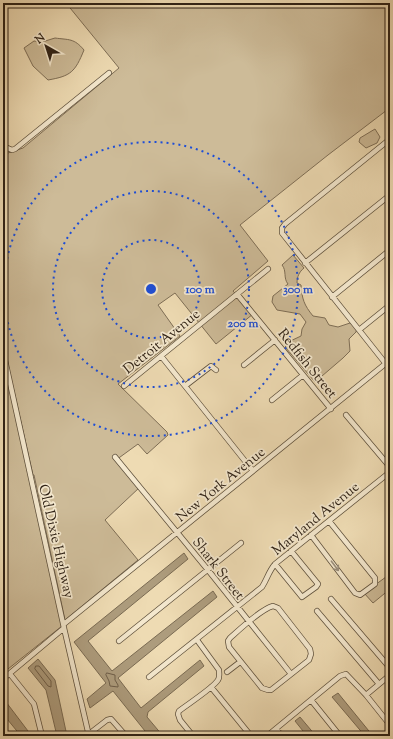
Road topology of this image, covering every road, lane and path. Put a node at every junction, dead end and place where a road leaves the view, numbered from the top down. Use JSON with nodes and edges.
{"nodes":[{"id":1,"x":109,"y":73,"type":"dead end"},
{"id":2,"x":390,"y":139,"type":"edge"},
{"id":3,"x":3,"y":146,"type":"edge"},
{"id":4,"x":390,"y":195,"type":"edge"},
{"id":5,"x":390,"y":250,"type":"edge"},
{"id":6,"x":305,"y":263,"type":"junction"},
{"id":7,"x":268,"y":269,"type":"dead end"},
{"id":8,"x":237,"y":294,"type":"junction"},
{"id":9,"x":332,"y":297,"type":"junction"},
{"id":10,"x":390,"y":306,"type":"edge"},
{"id":11,"x":359,"y":330,"type":"junction"},
{"id":12,"x":274,"y":340,"type":"junction"},
{"id":13,"x":3,"y":351,"type":"edge"},
{"id":14,"x":161,"y":356,"type":"junction"},
{"id":15,"x":390,"y":360,"type":"edge"},
{"id":16,"x":386,"y":364,"type":"junction"},
{"id":17,"x":244,"y":365,"type":"dead end"},
{"id":18,"x":216,"y":370,"type":"dead end"},
{"id":19,"x":303,"y":376,"type":"junction"},
{"id":20,"x":124,"y":386,"type":"dead end"},
{"id":21,"x":185,"y":386,"type":"junction"},
{"id":22,"x":272,"y":400,"type":"dead end"},
{"id":23,"x":331,"y":409,"type":"junction"},
{"id":24,"x":346,"y":414,"type":"dead end"},
{"id":25,"x":115,"y":457,"type":"dead end"},
{"id":26,"x":390,"y":467,"type":"edge"},
{"id":27,"x":253,"y":471,"type":"junction"},
{"id":28,"x":390,"y":472,"type":"edge"},
{"id":29,"x":329,"y":521,"type":"junction"},
{"id":30,"x":177,"y":533,"type":"junction"},
{"id":31,"x":311,"y":535,"type":"junction"},
{"id":32,"x":241,"y":543,"type":"dead end"},
{"id":33,"x":291,"y":551,"type":"junction"},
{"id":34,"x":276,"y":564,"type":"junction"},
{"id":35,"x":208,"y":570,"type":"junction"},
{"id":36,"x":331,"y":599,"type":"dead end"},
{"id":37,"x":237,"y":607,"type":"junction"},
{"id":38,"x":317,"y":611,"type":"dead end"},
{"id":39,"x":249,"y":622,"type":"junction"},
{"id":40,"x":64,"y":626,"type":"junction"},
{"id":41,"x":197,"y":640,"type":"junction"},
{"id":42,"x":119,"y":641,"type":"dead end"},
{"id":43,"x":240,"y":662,"type":"junction"},
{"id":44,"x":390,"y":668,"type":"edge"},
{"id":45,"x":227,"y":672,"type":"dead end"},
{"id":46,"x":10,"y":674,"type":"junction"},
{"id":47,"x":291,"y":674,"type":"junction"},
{"id":48,"x":390,"y":675,"type":"edge"},
{"id":49,"x":149,"y":677,"type":"dead end"},
{"id":50,"x":3,"y":679,"type":"edge"},
{"id":51,"x":379,"y":684,"type":"junction"},
{"id":52,"x":211,"y":687,"type":"junction"},
{"id":53,"x":366,"y":695,"type":"junction"},
{"id":54,"x":311,"y":700,"type":"junction"},
{"id":55,"x":390,"y":725,"type":"edge"},
{"id":56,"x":276,"y":729,"type":"junction"},
{"id":57,"x":89,"y":735,"type":"edge"},
{"id":58,"x":42,"y":736,"type":"edge"},
{"id":59,"x":126,"y":736,"type":"edge"},
{"id":60,"x":193,"y":736,"type":"edge"},
{"id":61,"x":251,"y":736,"type":"edge"},
{"id":62,"x":267,"y":736,"type":"edge"},
{"id":63,"x":282,"y":736,"type":"edge"},
{"id":64,"x":340,"y":736,"type":"edge"}],
"edges":[{"from":1,"to":3,"type":"street"},
{"from":2,"to":6,"type":"street"},
{"from":4,"to":6,"type":"street"},
{"from":5,"to":9,"type":"street"},
{"from":6,"to":9,"type":"street"},
{"from":7,"to":8,"type":"street","name":"Detroit Avenue"},
{"from":8,"to":12,"type":"street","name":"Redfish Street"},
{"from":8,"to":14,"type":"street","name":"Detroit Avenue"},
{"from":9,"to":11,"type":"street"},
{"from":10,"to":11,"type":"street"},
{"from":11,"to":16,"type":"street"},
{"from":12,"to":17,"type":"street"},
{"from":12,"to":19,"type":"street","name":"Redfish Street"},
{"from":13,"to":40,"type":"street","name":"Old Dixie Highway"},
{"from":14,"to":20,"type":"street","name":"Detroit Avenue"},
{"from":14,"to":21,"type":"street"},
{"from":15,"to":16,"type":"street","name":"New York Avenue"},
{"from":16,"to":23,"type":"street","name":"New York Avenue"},
{"from":18,"to":21,"type":"street"},
{"from":19,"to":22,"type":"street"},
{"from":19,"to":23,"type":"street","name":"Redfish Street"},
{"from":21,"to":27,"type":"street"},
{"from":23,"to":27,"type":"street","name":"New York Avenue"},
{"from":24,"to":26,"type":"street"},
{"from":25,"to":30,"type":"street","name":"Shark Street"},
{"from":27,"to":30,"type":"street","name":"New York Avenue"},
{"from":28,"to":29,"type":"street","name":"Maryland Avenue"},
{"from":29,"to":31,"type":"street","name":"Maryland Avenue"},
{"from":31,"to":29,"type":"street","one_way":true},
{"from":30,"to":35,"type":"street","name":"Shark Street"},
{"from":30,"to":40,"type":"street","name":"New York Avenue"},
{"from":31,"to":33,"type":"street","name":"Maryland Avenue"},
{"from":32,"to":35,"type":"street"},
{"from":33,"to":34,"type":"street","name":"Maryland Avenue"},
{"from":33,"to":34,"type":"street"},
{"from":34,"to":37,"type":"street","name":"Maryland Avenue"},
{"from":35,"to":37,"type":"street","name":"Shark Street"},
{"from":35,"to":42,"type":"street"},
{"from":36,"to":44,"type":"street"},
{"from":37,"to":39,"type":"street","name":"Shark Street"},
{"from":37,"to":41,"type":"street","name":"Maryland Avenue"},
{"from":38,"to":51,"type":"street"},
{"from":39,"to":43,"type":"street"},
{"from":39,"to":47,"type":"street","name":"Shark Street"},
{"from":39,"to":47,"type":"street"},
{"from":40,"to":46,"type":"street","name":"New York Avenue"},
{"from":40,"to":57,"type":"street","name":"Old Dixie Highway"},
{"from":41,"to":49,"type":"street","name":"Maryland Avenue"},
{"from":41,"to":52,"type":"street"},
{"from":43,"to":45,"type":"street"},
{"from":43,"to":47,"type":"street"},
{"from":46,"to":50,"type":"street","name":"New York Avenue"},
{"from":46,"to":58,"type":"street"},
{"from":48,"to":51,"type":"street"},
{"from":51,"to":53,"type":"street"},
{"from":52,"to":60,"type":"street"},
{"from":52,"to":61,"type":"street"},
{"from":53,"to":54,"type":"street"},
{"from":53,"to":55,"type":"street"},
{"from":54,"to":56,"type":"street"},
{"from":54,"to":64,"type":"street"},
{"from":56,"to":62,"type":"street"},
{"from":56,"to":63,"type":"street"},
{"from":57,"to":59,"type":"street"}]}
